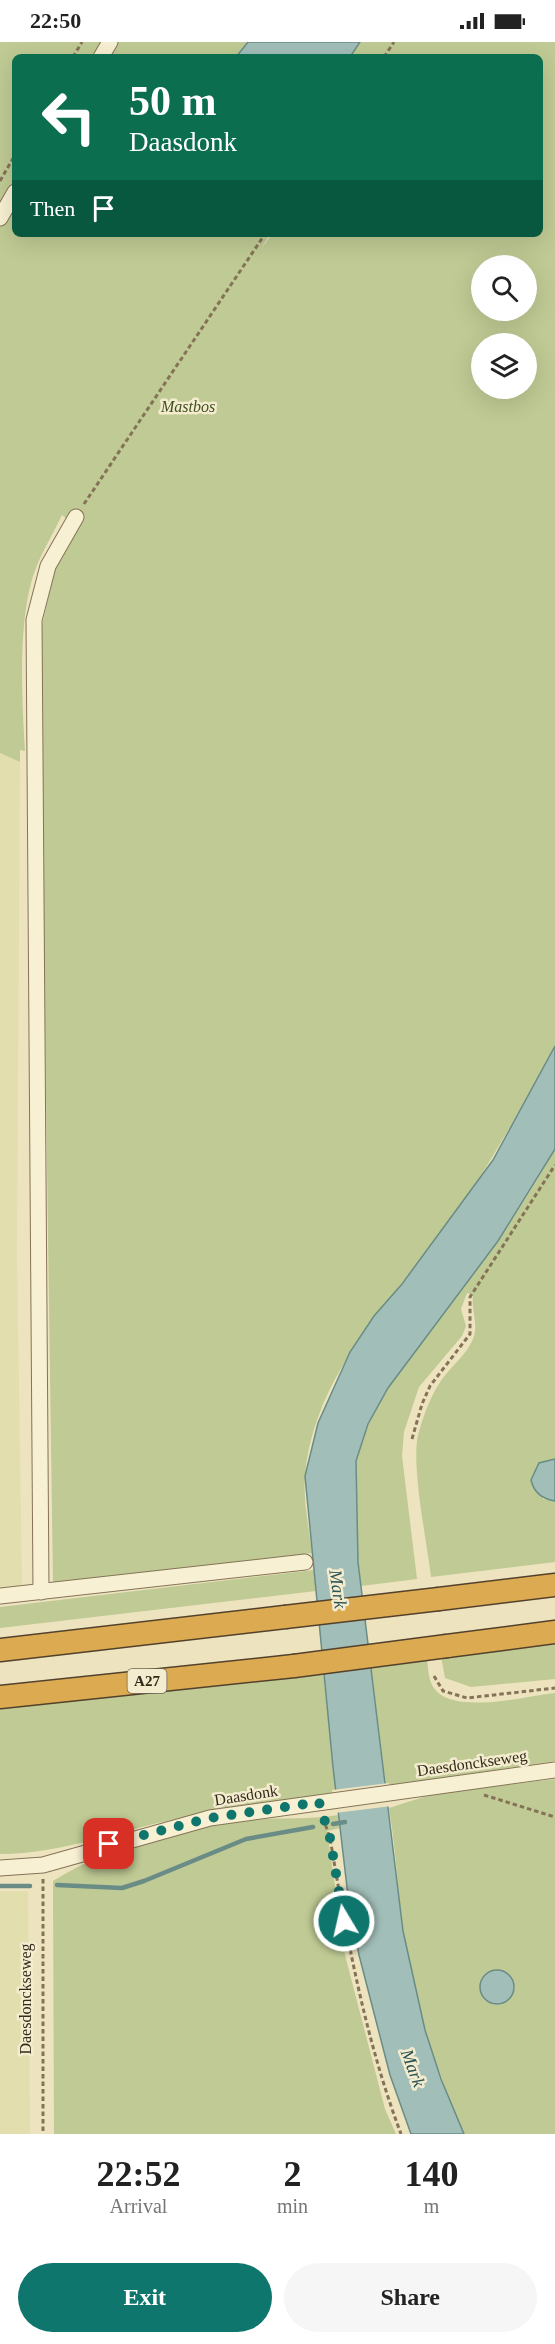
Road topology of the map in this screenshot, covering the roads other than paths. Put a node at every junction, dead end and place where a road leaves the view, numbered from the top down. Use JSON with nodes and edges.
{"nodes":[{"id":1,"x":12,"y":197,"type":"edge"},
{"id":2,"x":0,"y":218,"type":"edge"},
{"id":3,"x":76,"y":517,"type":"road end"},
{"id":4,"x":305,"y":1562,"type":"dead end"},
{"id":5,"x":555,"y":1584,"type":"edge"},
{"id":6,"x":41,"y":1592,"type":"junction"},
{"id":7,"x":0,"y":1596,"type":"edge"},
{"id":8,"x":555,"y":1632,"type":"edge"},
{"id":9,"x":0,"y":1650,"type":"edge"},
{"id":10,"x":0,"y":1697,"type":"edge"},
{"id":11,"x":555,"y":1770,"type":"edge"},
{"id":12,"x":321,"y":1802,"type":"joint"},
{"id":13,"x":0,"y":1868,"type":"edge"}],
"edges":[{"from":1,"to":2,"type":"street"},
{"from":3,"to":6,"type":"street"},
{"from":4,"to":6,"type":"street"},
{"from":5,"to":9,"type":"highway","bridge":true},
{"from":6,"to":7,"type":"street"},
{"from":8,"to":10,"type":"highway","number":"A27","bridge":true},
{"from":11,"to":12,"type":"street","name":"Daesdonckseweg"},
{"from":12,"to":13,"type":"street","name":"Daasdonk"}]}
